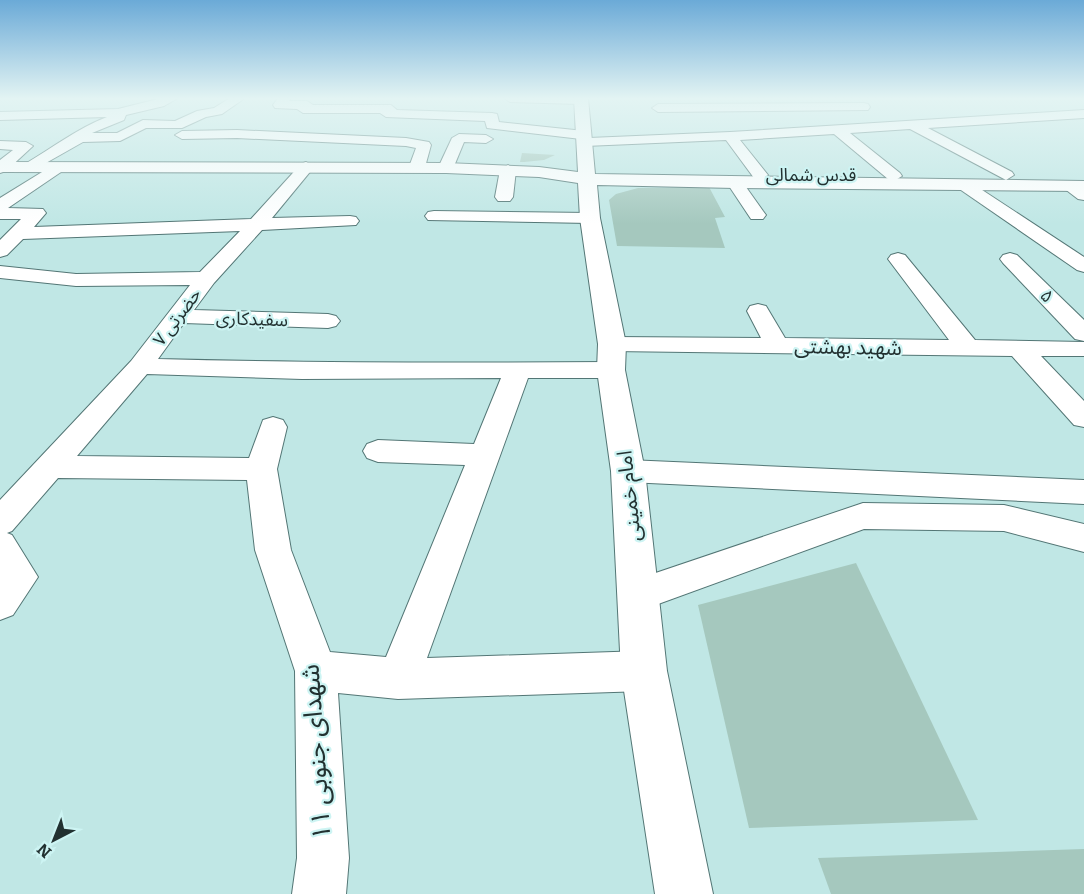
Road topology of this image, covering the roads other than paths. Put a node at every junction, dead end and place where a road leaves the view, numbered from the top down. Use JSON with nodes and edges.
{"nodes":[{"id":1,"x":77,"y":140,"type":"edge"},
{"id":2,"x":228,"y":140,"type":"edge"},
{"id":3,"x":277,"y":140,"type":"edge"},
{"id":4,"x":355,"y":140,"type":"edge"},
{"id":5,"x":458,"y":140,"type":"edge"},
{"id":6,"x":526,"y":140,"type":"edge"},
{"id":7,"x":585,"y":140,"type":"edge"},
{"id":8,"x":617,"y":140,"type":"edge"},
{"id":9,"x":712,"y":140,"type":"edge"},
{"id":10,"x":733,"y":140,"type":"edge"},
{"id":11,"x":850,"y":140,"type":"edge"},
{"id":12,"x":941,"y":140,"type":"edge"},
{"id":13,"x":391,"y":141,"type":"joint"},
{"id":14,"x":224,"y":144,"type":"dead end"},
{"id":15,"x":0,"y":145,"type":"edge"},
{"id":16,"x":588,"y":166,"type":"junction"},
{"id":17,"x":30,"y":167,"type":"junction"},
{"id":18,"x":306,"y":167,"type":"junction"},
{"id":19,"x":417,"y":167,"type":"junction"},
{"id":20,"x":1,"y":168,"type":"edge"},
{"id":21,"x":446,"y":168,"type":"junction"},
{"id":22,"x":55,"y":169,"type":"junction"},
{"id":23,"x":259,"y":169,"type":"junction"},
{"id":24,"x":508,"y":170,"type":"junction"},
{"id":25,"x":1084,"y":174,"type":"edge"},
{"id":26,"x":632,"y":175,"type":"junction"},
{"id":27,"x":760,"y":175,"type":"junction"},
{"id":28,"x":1006,"y":175,"type":"junction"},
{"id":29,"x":894,"y":176,"type":"junction"},
{"id":30,"x":965,"y":177,"type":"junction"},
{"id":31,"x":735,"y":183,"type":"junction"},
{"id":32,"x":1079,"y":189,"type":"edge"},
{"id":33,"x":504,"y":197,"type":"dead end"},
{"id":34,"x":0,"y":206,"type":"edge"},
{"id":35,"x":0,"y":214,"type":"edge"},
{"id":36,"x":757,"y":215,"type":"dead end"},
{"id":37,"x":434,"y":216,"type":"dead end"},
{"id":38,"x":350,"y":222,"type":"dead end"},
{"id":39,"x":253,"y":226,"type":"junction"},
{"id":40,"x":19,"y":233,"type":"junction"},
{"id":41,"x":0,"y":251,"type":"edge"},
{"id":42,"x":898,"y":258,"type":"dead end"},
{"id":43,"x":1010,"y":259,"type":"dead end"},
{"id":44,"x":1084,"y":266,"type":"edge"},
{"id":45,"x":0,"y":272,"type":"edge"},
{"id":46,"x":206,"y":278,"type":"junction"},
{"id":47,"x":758,"y":311,"type":"dead end"},
{"id":48,"x":177,"y":316,"type":"junction"},
{"id":49,"x":328,"y":321,"type":"dead end"},
{"id":50,"x":1084,"y":334,"type":"edge"},
{"id":51,"x":777,"y":346,"type":"junction"},
{"id":52,"x":968,"y":348,"type":"junction"},
{"id":53,"x":1019,"y":348,"type":"junction"},
{"id":54,"x":1084,"y":349,"type":"edge"},
{"id":55,"x":611,"y":357,"type":"junction"},
{"id":56,"x":140,"y":366,"type":"junction"},
{"id":57,"x":518,"y":369,"type":"junction"},
{"id":58,"x":1084,"y":418,"type":"edge"},
{"id":59,"x":273,"y":427,"type":"dead end"},
{"id":60,"x":378,"y":451,"type":"dead end"},
{"id":61,"x":484,"y":455,"type":"junction"},
{"id":62,"x":49,"y":467,"type":"junction"},
{"id":63,"x":261,"y":469,"type":"junction"},
{"id":64,"x":628,"y":471,"type":"junction"},
{"id":65,"x":1084,"y":492,"type":"edge"},
{"id":66,"x":0,"y":522,"type":"edge"},
{"id":67,"x":1084,"y":538,"type":"edge"},
{"id":68,"x":0,"y":545,"type":"edge"},
{"id":69,"x":639,"y":595,"type":"junction"},
{"id":70,"x":0,"y":603,"type":"edge"},
{"id":71,"x":316,"y":671,"type":"junction"},
{"id":72,"x":644,"y":671,"type":"junction"},
{"id":73,"x":398,"y":679,"type":"junction"},
{"id":74,"x":319,"y":894,"type":"edge"},
{"id":75,"x":684,"y":894,"type":"edge"}],
"edges":[{"from":1,"to":17,"type":"street"},
{"from":2,"to":14,"type":"street"},
{"from":3,"to":23,"type":"street"},
{"from":4,"to":13,"type":"street"},
{"from":5,"to":21,"type":"street"},
{"from":6,"to":16,"type":"street"},
{"from":7,"to":16,"type":"main road","name":"امام خمینی"},
{"from":8,"to":16,"type":"street"},
{"from":9,"to":16,"type":"street"},
{"from":10,"to":27,"type":"street"},
{"from":11,"to":29,"type":"street"},
{"from":12,"to":28,"type":"street"},
{"from":13,"to":19,"type":"street"},
{"from":15,"to":20,"type":"street"},
{"from":16,"to":24,"type":"main road"},
{"from":16,"to":26,"type":"main road"},
{"from":16,"to":26,"type":"main road"},
{"from":16,"to":37,"type":"street"},
{"from":16,"to":55,"type":"main road","name":"امام خمینی"},
{"from":17,"to":20,"type":"main road"},
{"from":17,"to":22,"type":"main road"},
{"from":18,"to":19,"type":"main road"},
{"from":18,"to":23,"type":"main road"},
{"from":18,"to":39,"type":"street","name":"حضرتی ۷"},
{"from":19,"to":21,"type":"main road"},
{"from":21,"to":24,"type":"main road"},
{"from":22,"to":23,"type":"main road"},
{"from":22,"to":34,"type":"street"},
{"from":24,"to":33,"type":"street"},
{"from":25,"to":28,"type":"main road","name":"قدس شمالی"},
{"from":26,"to":27,"type":"main road","name":"قدس شمالی"},
{"from":26,"to":31,"type":"main road","name":"قدس شمالی"},
{"from":27,"to":29,"type":"main road","name":"قدس شمالی"},
{"from":28,"to":30,"type":"main road","name":"قدس شمالی"},
{"from":29,"to":30,"type":"main road","name":"قدس شمالی"},
{"from":30,"to":31,"type":"main road","name":"قدس شمالی"},
{"from":30,"to":32,"type":"main road","name":"قدس شمالی"},
{"from":30,"to":44,"type":"street"},
{"from":31,"to":36,"type":"street"},
{"from":35,"to":40,"type":"street"},
{"from":38,"to":39,"type":"street"},
{"from":39,"to":40,"type":"street"},
{"from":39,"to":46,"type":"street","name":"حضرتی ۷"},
{"from":40,"to":41,"type":"street"},
{"from":42,"to":52,"type":"street"},
{"from":43,"to":50,"type":"street","name":"۵"},
{"from":45,"to":46,"type":"street"},
{"from":46,"to":48,"type":"street","name":"حضرتی ۷"},
{"from":47,"to":51,"type":"street"},
{"from":48,"to":49,"type":"street","name":"سفیدکاری"},
{"from":48,"to":56,"type":"street","name":"حضرتی ۷"},
{"from":51,"to":52,"type":"street","name":"شهید بهشتی"},
{"from":51,"to":55,"type":"street","name":"شهید بهشتی"},
{"from":52,"to":53,"type":"street","name":"شهید بهشتی"},
{"from":53,"to":54,"type":"street","name":"شهید بهشتی"},
{"from":53,"to":58,"type":"street"},
{"from":55,"to":57,"type":"street","name":"شهید بهشتی"},
{"from":55,"to":64,"type":"main road","name":"امام خمینی"},
{"from":56,"to":57,"type":"street","name":"شهید بهشتی"},
{"from":56,"to":62,"type":"street","name":"حضرتی ۷"},
{"from":57,"to":61,"type":"street"},
{"from":59,"to":63,"type":"street"},
{"from":60,"to":61,"type":"street"},
{"from":61,"to":73,"type":"street"},
{"from":62,"to":63,"type":"street"},
{"from":62,"to":66,"type":"street","name":"حضرتی ۷"},
{"from":63,"to":71,"type":"street","name":"۱۱ شهدای جنوبی"},
{"from":64,"to":65,"type":"street"},
{"from":64,"to":69,"type":"main road","name":"امام خمینی"},
{"from":67,"to":69,"type":"street"},
{"from":68,"to":70,"type":"street"},
{"from":69,"to":72,"type":"main road","name":"امام خمینی"},
{"from":71,"to":73,"type":"street"},
{"from":71,"to":74,"type":"street","name":"۱۱ شهدای جنوبی"},
{"from":72,"to":73,"type":"street"},
{"from":72,"to":75,"type":"main road","name":"امام خمینی"}]}
